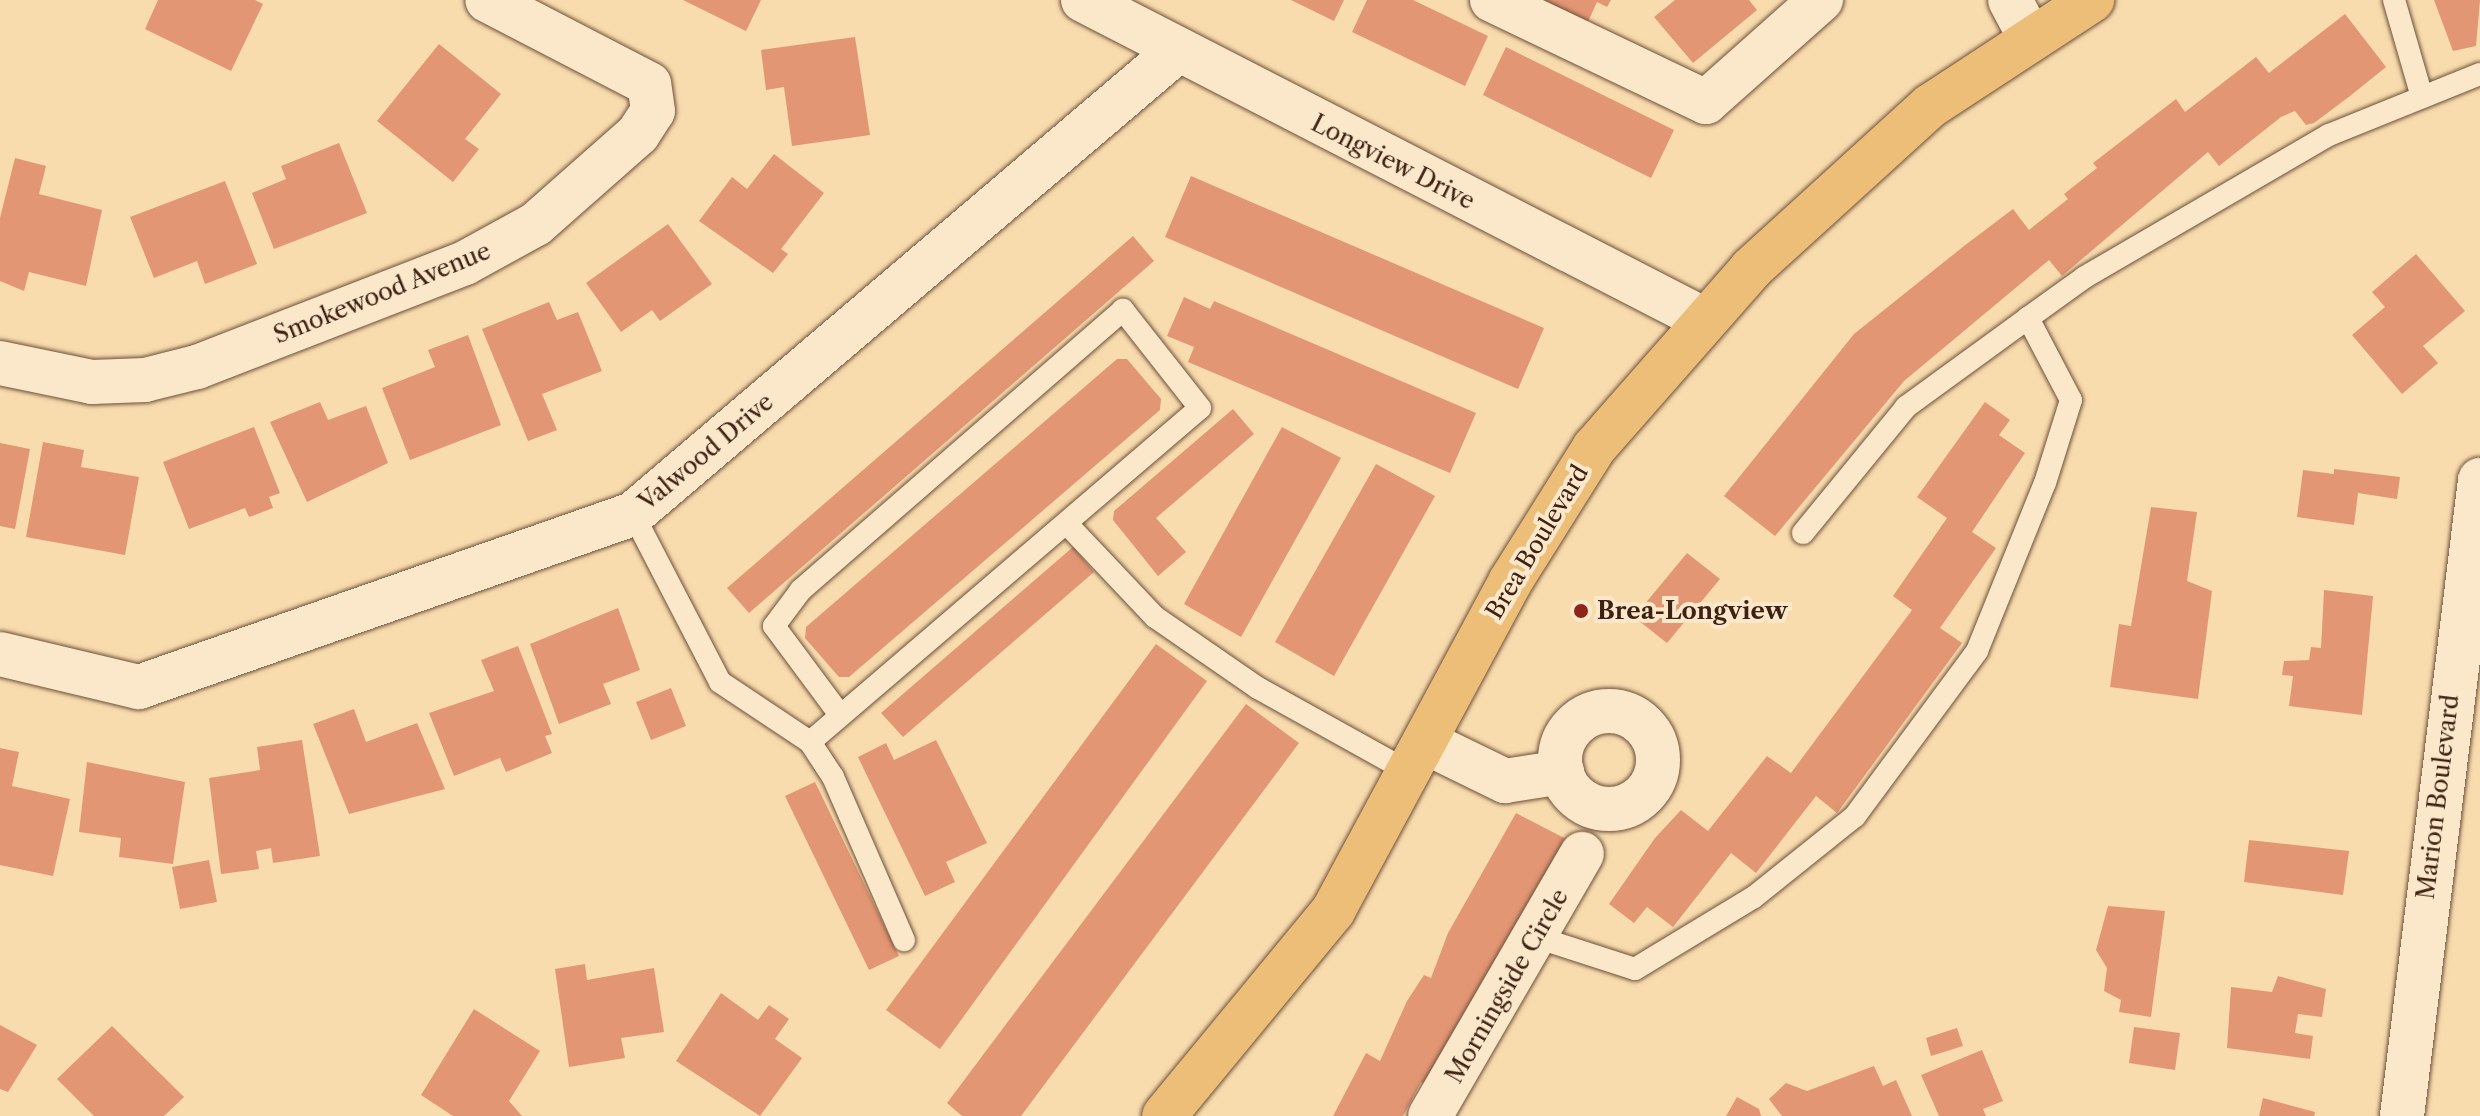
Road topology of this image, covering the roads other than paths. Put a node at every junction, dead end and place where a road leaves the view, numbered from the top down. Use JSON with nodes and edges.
{"nodes":[{"id":1,"x":487,"y":0,"type":"edge"},
{"id":2,"x":1083,"y":0,"type":"edge"},
{"id":3,"x":1492,"y":0,"type":"edge"},
{"id":4,"x":1821,"y":0,"type":"edge"},
{"id":5,"x":2092,"y":0,"type":"edge"},
{"id":6,"x":2394,"y":0,"type":"edge"},
{"id":7,"x":2020,"y":17,"type":"edge"},
{"id":8,"x":1176,"y":52,"type":"junction"},
{"id":9,"x":2480,"y":74,"type":"edge"},
{"id":10,"x":2422,"y":97,"type":"junction"},
{"id":11,"x":2028,"y":318,"type":"junction"},
{"id":12,"x":1705,"y":320,"type":"junction"},
{"id":13,"x":0,"y":363,"type":"edge"},
{"id":14,"x":2480,"y":480,"type":"edge"},
{"id":15,"x":633,"y":514,"type":"junction"},
{"id":16,"x":1067,"y":524,"type":"junction"},
{"id":17,"x":1803,"y":533,"type":"dead end"},
{"id":18,"x":0,"y":654,"type":"edge"},
{"id":19,"x":840,"y":715,"type":"junction"},
{"id":20,"x":810,"y":742,"type":"junction"},
{"id":21,"x":1419,"y":758,"type":"junction"},
{"id":22,"x":1562,"y":772,"type":"dead end"},
{"id":23,"x":1582,"y":854,"type":"dead end"},
{"id":24,"x":1536,"y":937,"type":"junction"},
{"id":25,"x":904,"y":940,"type":"dead end"},
{"id":26,"x":1164,"y":1116,"type":"edge"},
{"id":27,"x":1430,"y":1116,"type":"edge"},
{"id":28,"x":2402,"y":1116,"type":"edge"}],
"edges":[{"from":1,"to":13,"type":"street","name":"Smokewood Avenue"},
{"from":2,"to":8,"type":"street","name":"Longview Drive"},
{"from":3,"to":4,"type":"street"},
{"from":5,"to":7,"type":"main road","name":"Brea Boulevard"},
{"from":6,"to":10,"type":"lane"},
{"from":7,"to":12,"type":"main road","name":"Brea Boulevard"},
{"from":8,"to":12,"type":"street","name":"Longview Drive"},
{"from":8,"to":15,"type":"street","name":"Valwood Drive"},
{"from":9,"to":10,"type":"lane"},
{"from":10,"to":11,"type":"lane"},
{"from":11,"to":17,"type":"lane"},
{"from":11,"to":24,"type":"lane"},
{"from":12,"to":21,"type":"main road","name":"Brea Boulevard"},
{"from":14,"to":28,"type":"street","name":"Marion Boulevard"},
{"from":15,"to":18,"type":"street","name":"Valwood Drive"},
{"from":15,"to":20,"type":"lane"},
{"from":16,"to":19,"type":"lane"},
{"from":16,"to":19,"type":"lane"},
{"from":16,"to":21,"type":"lane"},
{"from":19,"to":20,"type":"lane"},
{"from":20,"to":25,"type":"lane"},
{"from":21,"to":22,"type":"street"},
{"from":21,"to":26,"type":"main road","name":"Brea Boulevard"},
{"from":23,"to":24,"type":"street","name":"Morningside Circle"},
{"from":24,"to":27,"type":"street","name":"Morningside Circle"}]}
